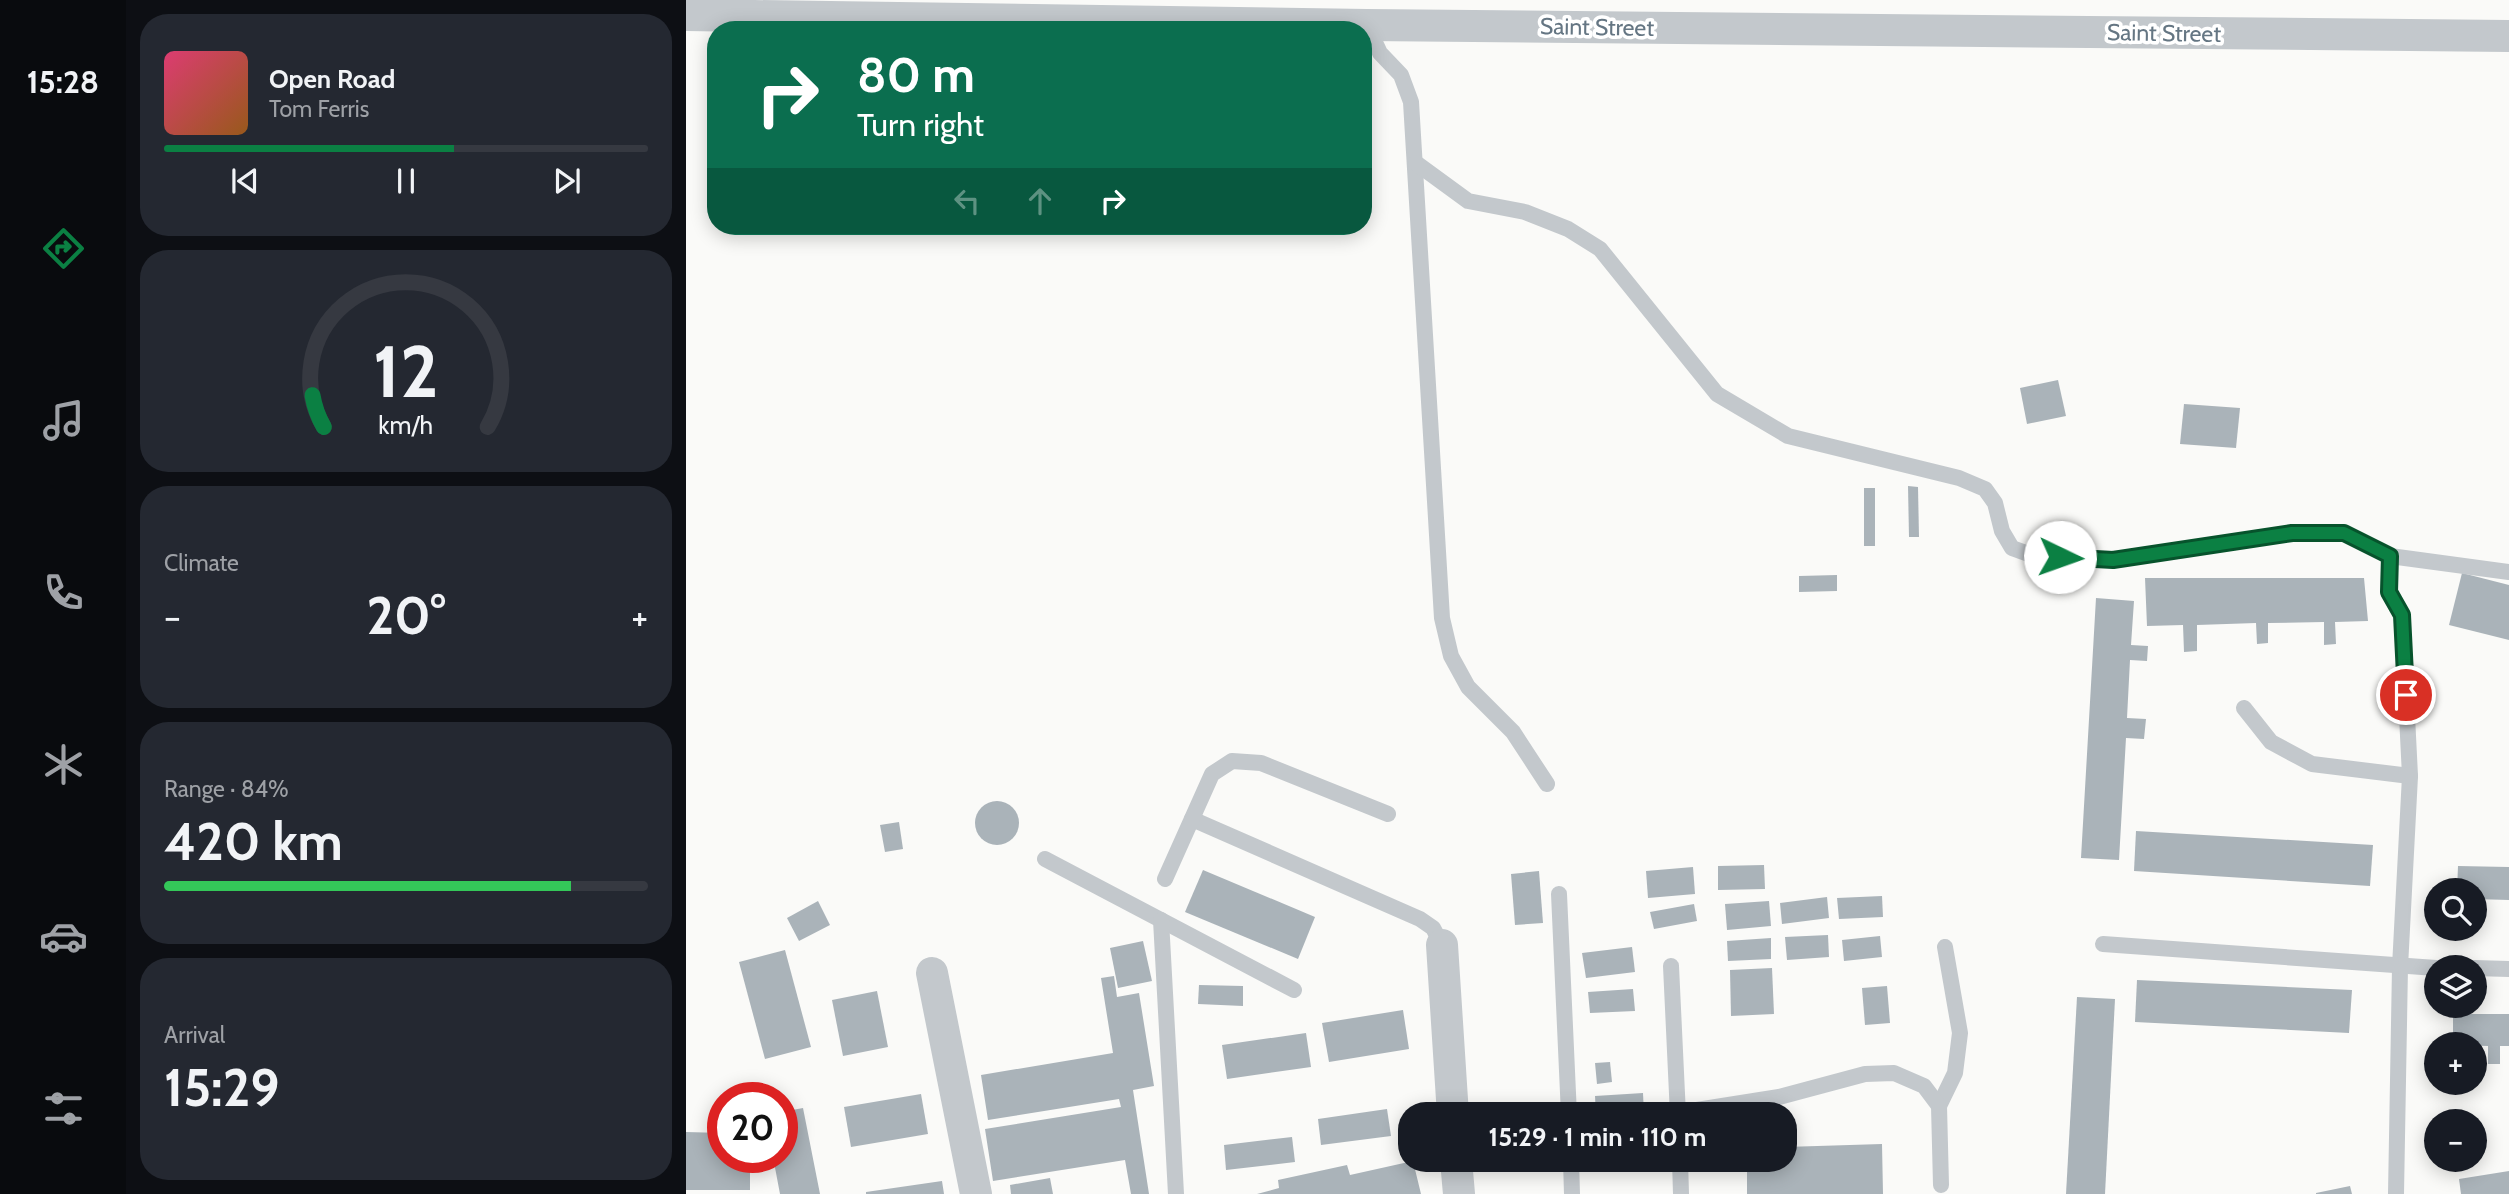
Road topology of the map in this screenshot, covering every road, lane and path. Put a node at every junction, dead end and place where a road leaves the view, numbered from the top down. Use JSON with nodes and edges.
{"nodes":[{"id":1,"x":1367,"y":13,"type":"edge"},
{"id":2,"x":686,"y":15,"type":"edge"},
{"id":3,"x":1372,"y":28,"type":"edge"},
{"id":4,"x":2509,"y":36,"type":"edge"},
{"id":5,"x":1416,"y":163,"type":"junction"},
{"id":6,"x":2390,"y":556,"type":"junction"},
{"id":7,"x":2509,"y":572,"type":"edge"},
{"id":8,"x":2244,"y":708,"type":"dead end"},
{"id":9,"x":2410,"y":776,"type":"junction"},
{"id":10,"x":1547,"y":784,"type":"dead end"},
{"id":11,"x":1388,"y":814,"type":"dead end"},
{"id":12,"x":1192,"y":818,"type":"junction"},
{"id":13,"x":1045,"y":859,"type":"dead end"},
{"id":14,"x":1164,"y":879,"type":"dead end"},
{"id":15,"x":1559,"y":894,"type":"dead end"},
{"id":16,"x":1161,"y":920,"type":"junction"},
{"id":17,"x":2103,"y":944,"type":"dead end"},
{"id":18,"x":1441,"y":945,"type":"joint"},
{"id":19,"x":1945,"y":947,"type":"dead end"},
{"id":20,"x":1671,"y":966,"type":"dead end"},
{"id":21,"x":2400,"y":967,"type":"junction"},
{"id":22,"x":2424,"y":968,"type":"edge"},
{"id":23,"x":2487,"y":968,"type":"edge"},
{"id":24,"x":2509,"y":969,"type":"edge"},
{"id":25,"x":932,"y":973,"type":"dead end"},
{"id":26,"x":1294,"y":990,"type":"dead end"},
{"id":27,"x":1452,"y":1102,"type":"edge"},
{"id":28,"x":1568,"y":1102,"type":"edge"},
{"id":29,"x":1677,"y":1102,"type":"edge"},
{"id":30,"x":1749,"y":1102,"type":"edge"},
{"id":31,"x":1938,"y":1106,"type":"junction"},
{"id":32,"x":1457,"y":1172,"type":"edge"},
{"id":33,"x":1571,"y":1172,"type":"edge"},
{"id":34,"x":1680,"y":1172,"type":"edge"},
{"id":35,"x":1941,"y":1185,"type":"dead end"},
{"id":36,"x":976,"y":1194,"type":"edge"},
{"id":37,"x":1176,"y":1194,"type":"edge"},
{"id":38,"x":1459,"y":1194,"type":"edge"},
{"id":39,"x":1572,"y":1194,"type":"edge"},
{"id":40,"x":1681,"y":1194,"type":"edge"},
{"id":41,"x":2396,"y":1194,"type":"edge"}],
"edges":[{"from":1,"to":2,"type":"street","name":"Saint Street"},
{"from":1,"to":4,"type":"street","name":"Saint Street"},
{"from":3,"to":5,"type":"lane"},
{"from":5,"to":6,"type":"lane"},
{"from":5,"to":10,"type":"lane"},
{"from":6,"to":7,"type":"lane"},
{"from":6,"to":9,"type":"lane"},
{"from":8,"to":9,"type":"lane"},
{"from":9,"to":21,"type":"lane"},
{"from":11,"to":12,"type":"lane"},
{"from":12,"to":14,"type":"lane"},
{"from":12,"to":18,"type":"lane"},
{"from":13,"to":16,"type":"lane"},
{"from":15,"to":28,"type":"lane"},
{"from":16,"to":26,"type":"lane"},
{"from":16,"to":37,"type":"lane"},
{"from":17,"to":21,"type":"lane"},
{"from":18,"to":27,"type":"street"},
{"from":19,"to":31,"type":"lane"},
{"from":20,"to":29,"type":"lane"},
{"from":21,"to":22,"type":"lane"},
{"from":21,"to":41,"type":"lane"},
{"from":23,"to":24,"type":"lane"},
{"from":25,"to":36,"type":"street"},
{"from":30,"to":31,"type":"lane"},
{"from":31,"to":35,"type":"lane"},
{"from":32,"to":38,"type":"street"},
{"from":33,"to":39,"type":"lane"},
{"from":34,"to":40,"type":"lane"}]}
